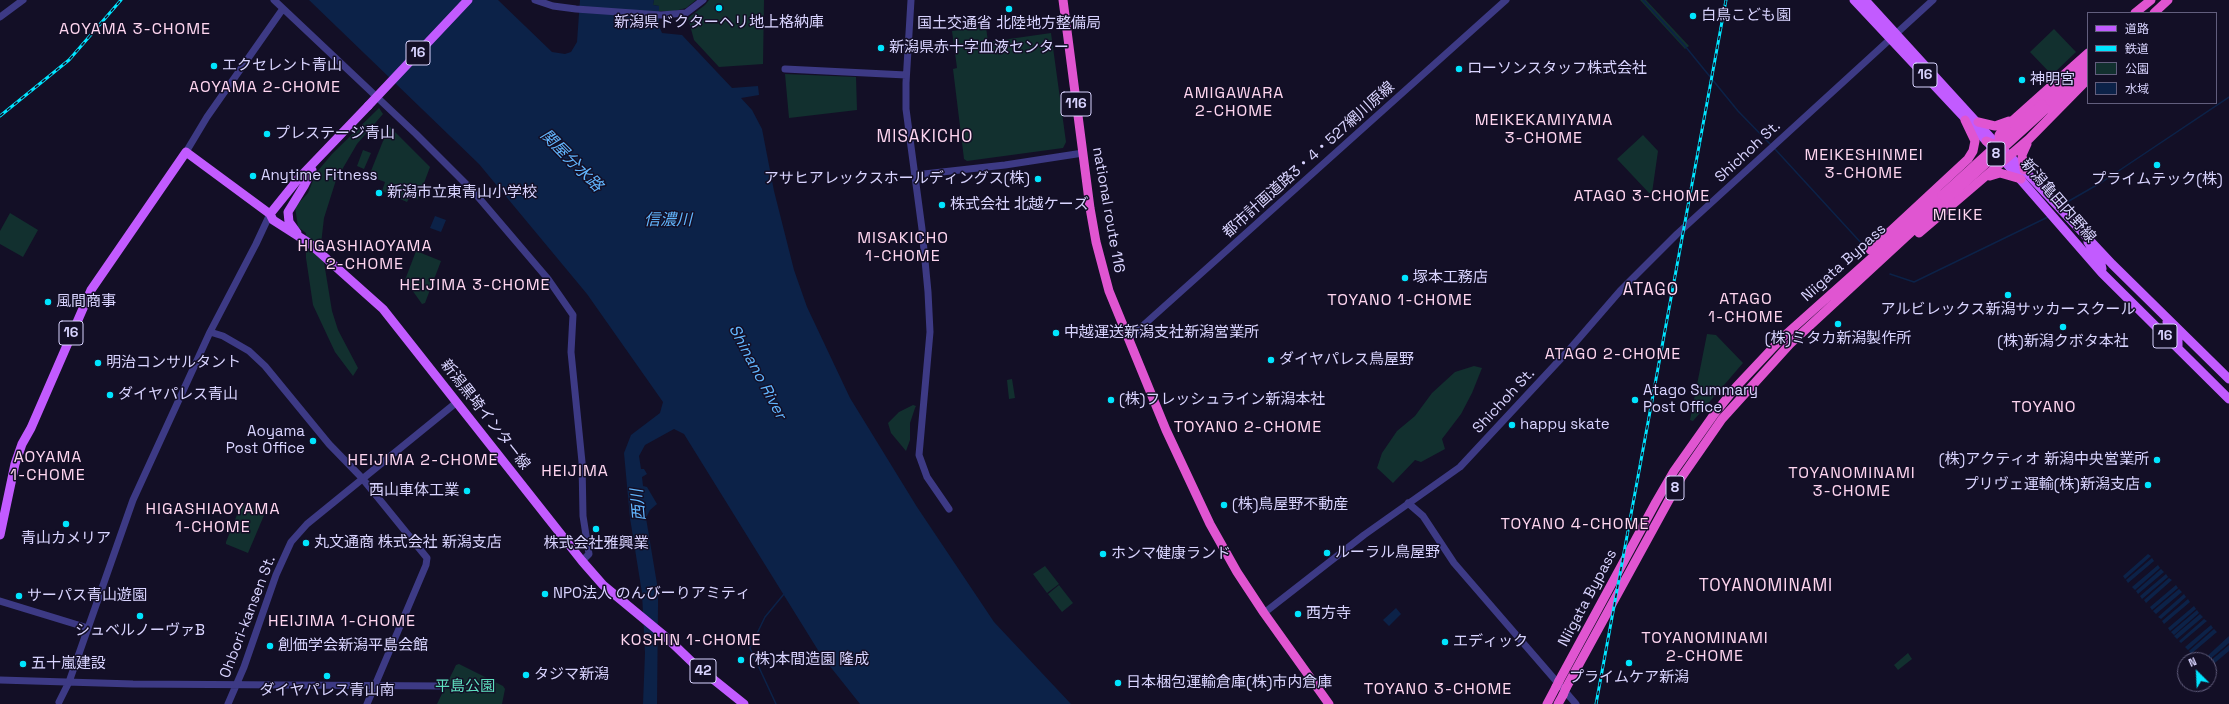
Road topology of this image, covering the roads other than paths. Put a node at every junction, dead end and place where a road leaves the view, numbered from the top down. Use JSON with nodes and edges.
{"nodes":[{"id":1,"x":23,"y":0,"type":"edge"},
{"id":2,"x":274,"y":0,"type":"edge"},
{"id":3,"x":468,"y":0,"type":"edge"},
{"id":4,"x":535,"y":0,"type":"edge"},
{"id":5,"x":703,"y":0,"type":"edge"},
{"id":6,"x":911,"y":0,"type":"edge"},
{"id":7,"x":1063,"y":0,"type":"edge"},
{"id":8,"x":1506,"y":0,"type":"edge"},
{"id":9,"x":1854,"y":0,"type":"edge"},
{"id":10,"x":1865,"y":0,"type":"edge"},
{"id":11,"x":1933,"y":0,"type":"edge"},
{"id":12,"x":2153,"y":0,"type":"edge"},
{"id":13,"x":2168,"y":0,"type":"edge"},
{"id":14,"x":564,"y":3,"type":"edge"},
{"id":15,"x":282,"y":10,"type":"junction"},
{"id":16,"x":2136,"y":12,"type":"edge"},
{"id":17,"x":2141,"y":12,"type":"edge"},
{"id":18,"x":2155,"y":12,"type":"edge"},
{"id":19,"x":0,"y":17,"type":"edge"},
{"id":20,"x":1893,"y":36,"type":"junction"},
{"id":21,"x":2087,"y":54,"type":"edge"},
{"id":22,"x":2087,"y":62,"type":"edge"},
{"id":23,"x":785,"y":69,"type":"dead end"},
{"id":24,"x":2087,"y":73,"type":"edge"},
{"id":25,"x":906,"y":75,"type":"junction"},
{"id":26,"x":2087,"y":80,"type":"edge"},
{"id":27,"x":2044,"y":106,"type":"junction"},
{"id":28,"x":1966,"y":120,"type":"junction"},
{"id":29,"x":2012,"y":120,"type":"junction"},
{"id":30,"x":1978,"y":122,"type":"junction"},
{"id":31,"x":2046,"y":122,"type":"junction"},
{"id":32,"x":1994,"y":145,"type":"junction"},
{"id":33,"x":185,"y":153,"type":"junction"},
{"id":34,"x":1083,"y":153,"type":"junction"},
{"id":35,"x":323,"y":155,"type":"junction"},
{"id":36,"x":2008,"y":159,"type":"junction"},
{"id":37,"x":312,"y":170,"type":"junction"},
{"id":38,"x":1957,"y":170,"type":"junction"},
{"id":39,"x":2024,"y":170,"type":"junction"},
{"id":40,"x":915,"y":175,"type":"junction"},
{"id":41,"x":2021,"y":179,"type":"junction"},
{"id":42,"x":1980,"y":182,"type":"junction"},
{"id":43,"x":1944,"y":197,"type":"junction"},
{"id":44,"x":270,"y":218,"type":"junction"},
{"id":45,"x":2084,"y":233,"type":"junction"},
{"id":46,"x":300,"y":238,"type":"junction"},
{"id":47,"x":2112,"y":264,"type":"junction"},
{"id":48,"x":2102,"y":273,"type":"junction"},
{"id":49,"x":2125,"y":296,"type":"junction"},
{"id":50,"x":1811,"y":311,"type":"junction"},
{"id":51,"x":2164,"y":315,"type":"junction"},
{"id":52,"x":1821,"y":316,"type":"junction"},
{"id":53,"x":210,"y":332,"type":"junction"},
{"id":54,"x":1128,"y":339,"type":"junction"},
{"id":55,"x":2189,"y":339,"type":"junction"},
{"id":56,"x":2178,"y":348,"type":"junction"},
{"id":57,"x":2200,"y":370,"type":"junction"},
{"id":58,"x":2229,"y":379,"type":"edge"},
{"id":59,"x":2229,"y":399,"type":"edge"},
{"id":60,"x":457,"y":402,"type":"junction"},
{"id":61,"x":362,"y":478,"type":"junction"},
{"id":62,"x":1408,"y":504,"type":"junction"},
{"id":63,"x":949,"y":509,"type":"dead end"},
{"id":64,"x":0,"y":535,"type":"edge"},
{"id":65,"x":582,"y":561,"type":"junction"},
{"id":66,"x":0,"y":601,"type":"edge"},
{"id":67,"x":1264,"y":613,"type":"junction"},
{"id":68,"x":88,"y":628,"type":"junction"},
{"id":69,"x":0,"y":680,"type":"edge"},
{"id":70,"x":69,"y":682,"type":"junction"},
{"id":71,"x":237,"y":684,"type":"junction"},
{"id":72,"x":374,"y":685,"type":"junction"},
{"id":73,"x":443,"y":686,"type":"dead end"},
{"id":74,"x":59,"y":702,"type":"dead end"},
{"id":75,"x":228,"y":704,"type":"edge"},
{"id":76,"x":367,"y":704,"type":"edge"},
{"id":77,"x":744,"y":704,"type":"edge"},
{"id":78,"x":1329,"y":704,"type":"edge"},
{"id":79,"x":1547,"y":704,"type":"edge"},
{"id":80,"x":1558,"y":704,"type":"edge"},
{"id":81,"x":1576,"y":704,"type":"edge"}],
"edges":[{"from":1,"to":19,"type":"street"},
{"from":2,"to":15,"type":"street"},
{"from":3,"to":35,"type":"main road","number":"16","bridge":true},
{"from":4,"to":14,"type":"street"},
{"from":5,"to":14,"type":"street"},
{"from":6,"to":25,"type":"street"},
{"from":7,"to":34,"type":"highway","name":"national route 116","number":"116"},
{"from":8,"to":54,"type":"street","name":"都市計画道路3・4・527網川原線"},
{"from":9,"to":20,"type":"main road","number":"16"},
{"from":10,"to":20,"type":"main road","number":"16"},
{"from":11,"to":20,"type":"street","name":"Shichoh St."},
{"from":12,"to":16,"type":"highway"},
{"from":12,"to":17,"type":"highway"},
{"from":13,"to":18,"type":"highway"},
{"from":15,"to":33,"type":"street"},
{"from":15,"to":65,"type":"street"},
{"from":20,"to":28,"type":"main road","number":"16"},
{"from":20,"to":30,"type":"main road","number":"16"},
{"from":20,"to":62,"type":"street","name":"Shichoh St."},
{"from":21,"to":29,"type":"highway"},
{"from":22,"to":27,"type":"highway","name":"Niigata Bypass","number":"8"},
{"from":23,"to":25,"type":"street"},
{"from":24,"to":27,"type":"highway","name":"Niigata Bypass","number":"8"},
{"from":25,"to":40,"type":"street"},
{"from":26,"to":31,"type":"highway"},
{"from":27,"to":43,"type":"highway","name":"Niigata Bypass","number":"8","bridge":true},
{"from":28,"to":32,"type":"main road","number":"16"},
{"from":28,"to":38,"type":"highway"},
{"from":29,"to":30,"type":"highway"},
{"from":29,"to":32,"type":"highway"},
{"from":30,"to":32,"type":"main road","number":"16"},
{"from":31,"to":32,"type":"highway"},
{"from":31,"to":36,"type":"highway"},
{"from":31,"to":39,"type":"highway"},
{"from":32,"to":36,"type":"highway"},
{"from":32,"to":38,"type":"highway"},
{"from":32,"to":42,"type":"highway"},
{"from":33,"to":44,"type":"main road","name":"新潟黒埼インター線"},
{"from":33,"to":64,"type":"main road","number":"16"},
{"from":34,"to":40,"type":"street"},
{"from":34,"to":54,"type":"highway","name":"national route 116","number":"116"},
{"from":35,"to":37,"type":"main road","number":"16"},
{"from":35,"to":44,"type":"main road","number":"16"},
{"from":36,"to":39,"type":"main road","name":"新潟亀田内野線","number":"16"},
{"from":36,"to":41,"type":"main road","name":"新潟亀田内野線","number":"16"},
{"from":36,"to":42,"type":"highway"},
{"from":37,"to":44,"type":"main road","number":"16"},
{"from":37,"to":46,"type":"main road"},
{"from":38,"to":50,"type":"highway"},
{"from":39,"to":45,"type":"main road","name":"新潟亀田内野線","number":"16"},
{"from":40,"to":63,"type":"street"},
{"from":41,"to":42,"type":"highway"},
{"from":41,"to":48,"type":"main road","name":"新潟亀田内野線","number":"16"},
{"from":42,"to":52,"type":"highway"},
{"from":43,"to":50,"type":"highway","name":"Niigata Bypass","number":"8"},
{"from":43,"to":52,"type":"highway","name":"Niigata Bypass","number":"8"},
{"from":44,"to":46,"type":"main road","name":"新潟黒埼インター線","number":"42"},
{"from":44,"to":53,"type":"street"},
{"from":45,"to":47,"type":"main road","name":"新潟亀田内野線","number":"16"},
{"from":45,"to":48,"type":"main road"},
{"from":46,"to":60,"type":"main road","name":"新潟黒埼インター線","number":"42"},
{"from":47,"to":49,"type":"main road"},
{"from":47,"to":51,"type":"main road","name":"新潟亀田内野線","number":"16"},
{"from":48,"to":49,"type":"main road","name":"新潟亀田内野線","number":"16"},
{"from":49,"to":56,"type":"main road","name":"新潟亀田内野線","number":"16"},
{"from":50,"to":79,"type":"highway","name":"Niigata Bypass","number":"8"},
{"from":51,"to":55,"type":"main road","name":"新潟亀田内野線","number":"16"},
{"from":51,"to":56,"type":"main road"},
{"from":52,"to":80,"type":"highway","name":"Niigata Bypass","number":"8"},
{"from":53,"to":61,"type":"street"},
{"from":53,"to":68,"type":"street"},
{"from":54,"to":67,"type":"highway","name":"national route 116","number":"116"},
{"from":55,"to":57,"type":"main road"},
{"from":55,"to":58,"type":"main road","name":"新潟亀田内野線","number":"16"},
{"from":56,"to":57,"type":"main road","name":"新潟亀田内野線","number":"16"},
{"from":57,"to":59,"type":"main road","name":"新潟亀田内野線","number":"16"},
{"from":60,"to":61,"type":"street","name":"Ohbori-kansen St."},
{"from":60,"to":65,"type":"main road","name":"新潟黒埼インター線","number":"42"},
{"from":61,"to":71,"type":"street","name":"Ohbori-kansen St."},
{"from":61,"to":72,"type":"street"},
{"from":62,"to":67,"type":"street","name":"Shichoh St."},
{"from":62,"to":81,"type":"street"},
{"from":65,"to":77,"type":"main road","name":"新潟黒埼インター線","number":"42"},
{"from":66,"to":68,"type":"street"},
{"from":67,"to":78,"type":"highway","name":"national route 116","number":"116"},
{"from":68,"to":70,"type":"street"},
{"from":69,"to":70,"type":"street"},
{"from":70,"to":71,"type":"street"},
{"from":70,"to":74,"type":"street"},
{"from":71,"to":72,"type":"street"},
{"from":71,"to":75,"type":"street","name":"Ohbori-kansen St."},
{"from":72,"to":73,"type":"street"},
{"from":72,"to":76,"type":"street"}]}
